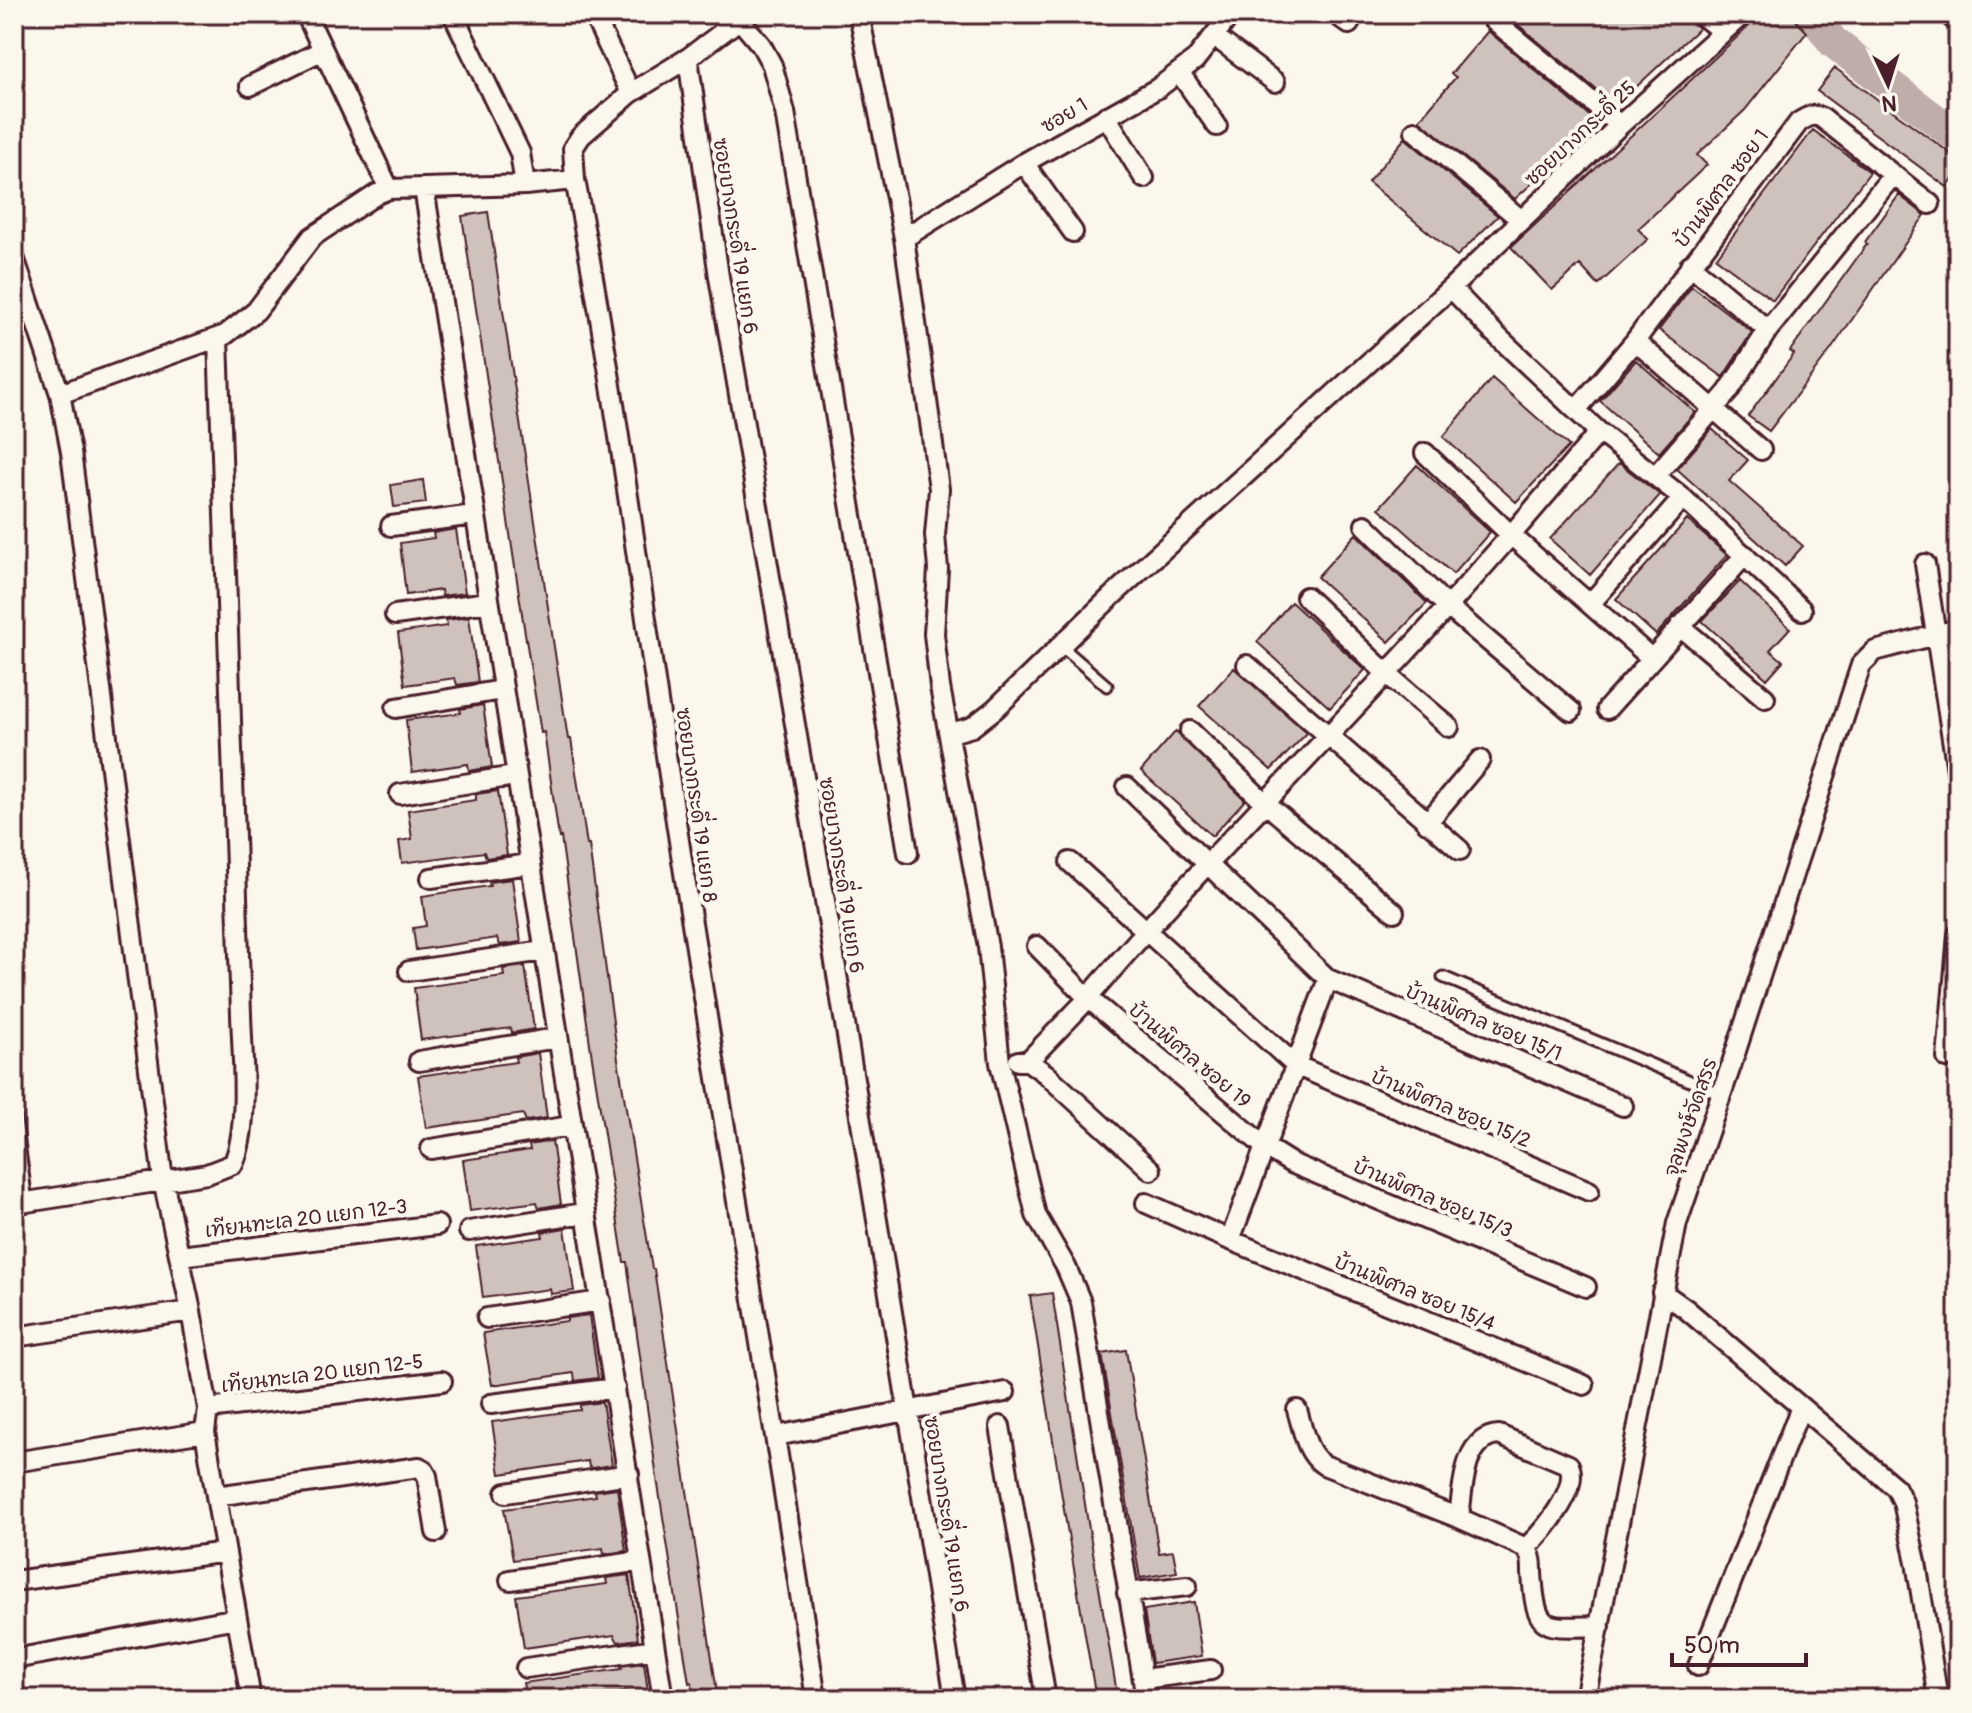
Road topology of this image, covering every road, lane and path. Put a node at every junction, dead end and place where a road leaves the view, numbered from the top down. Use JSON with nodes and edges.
{"nodes":[{"id":1,"x":306,"y":14,"type":"edge"},
{"id":2,"x":453,"y":14,"type":"edge"},
{"id":3,"x":593,"y":14,"type":"edge"},
{"id":4,"x":859,"y":14,"type":"edge"},
{"id":5,"x":1231,"y":14,"type":"edge"},
{"id":6,"x":1700,"y":14,"type":"edge"},
{"id":7,"x":1743,"y":14,"type":"edge"},
{"id":8,"x":1948,"y":14,"type":"edge"},
{"id":9,"x":740,"y":16,"type":"edge"},
{"id":10,"x":1493,"y":20,"type":"dead end"},
{"id":11,"x":1958,"y":23,"type":"edge"},
{"id":12,"x":1723,"y":32,"type":"junction"},
{"id":13,"x":1214,"y":36,"type":"junction"},
{"id":14,"x":323,"y":50,"type":"junction"},
{"id":15,"x":688,"y":58,"type":"junction"},
{"id":16,"x":1179,"y":72,"type":"junction"},
{"id":17,"x":1275,"y":82,"type":"dead end"},
{"id":18,"x":250,"y":86,"type":"dead end"},
{"id":19,"x":631,"y":93,"type":"junction"},
{"id":20,"x":1106,"y":116,"type":"junction"},
{"id":21,"x":1620,"y":125,"type":"junction"},
{"id":22,"x":1217,"y":126,"type":"dead end"},
{"id":23,"x":1415,"y":131,"type":"dead end"},
{"id":24,"x":1024,"y":163,"type":"junction"},
{"id":25,"x":1893,"y":175,"type":"junction"},
{"id":26,"x":1144,"y":178,"type":"dead end"},
{"id":27,"x":575,"y":180,"type":"junction"},
{"id":28,"x":525,"y":185,"type":"junction"},
{"id":29,"x":424,"y":188,"type":"junction"},
{"id":30,"x":389,"y":189,"type":"junction"},
{"id":31,"x":1930,"y":204,"type":"dead end"},
{"id":32,"x":1520,"y":219,"type":"junction"},
{"id":33,"x":1073,"y":232,"type":"dead end"},
{"id":34,"x":904,"y":238,"type":"junction"},
{"id":35,"x":14,"y":257,"type":"edge"},
{"id":36,"x":1690,"y":265,"type":"junction"},
{"id":37,"x":1451,"y":288,"type":"junction"},
{"id":38,"x":1768,"y":330,"type":"junction"},
{"id":39,"x":218,"y":338,"type":"junction"},
{"id":40,"x":1635,"y":341,"type":"junction"},
{"id":41,"x":60,"y":394,"type":"junction"},
{"id":42,"x":1577,"y":409,"type":"junction"},
{"id":43,"x":1714,"y":409,"type":"junction"},
{"id":44,"x":1599,"y":432,"type":"junction"},
{"id":45,"x":1761,"y":450,"type":"dead end"},
{"id":46,"x":1425,"y":453,"type":"dead end"},
{"id":47,"x":1656,"y":475,"type":"junction"},
{"id":48,"x":1683,"y":498,"type":"junction"},
{"id":49,"x":474,"y":515,"type":"junction"},
{"id":50,"x":1365,"y":525,"type":"dead end"},
{"id":51,"x":391,"y":526,"type":"dead end"},
{"id":52,"x":1512,"y":536,"type":"junction"},
{"id":53,"x":1745,"y":555,"type":"junction"},
{"id":54,"x":1925,"y":564,"type":"dead end"},
{"id":55,"x":1306,"y":597,"type":"dead end"},
{"id":56,"x":488,"y":602,"type":"junction"},
{"id":57,"x":1590,"y":604,"type":"junction"},
{"id":58,"x":1448,"y":607,"type":"junction"},
{"id":59,"x":1802,"y":610,"type":"dead end"},
{"id":60,"x":395,"y":615,"type":"dead end"},
{"id":61,"x":1680,"y":626,"type":"junction"},
{"id":62,"x":1958,"y":629,"type":"edge"},
{"id":63,"x":1938,"y":634,"type":"junction"},
{"id":64,"x":1061,"y":645,"type":"junction"},
{"id":65,"x":1651,"y":658,"type":"junction"},
{"id":66,"x":1247,"y":665,"type":"dead end"},
{"id":67,"x":1387,"y":674,"type":"junction"},
{"id":68,"x":1107,"y":686,"type":"dead end"},
{"id":69,"x":502,"y":690,"type":"junction"},
{"id":70,"x":1765,"y":698,"type":"dead end"},
{"id":71,"x":396,"y":708,"type":"dead end"},
{"id":72,"x":1607,"y":709,"type":"dead end"},
{"id":73,"x":1571,"y":711,"type":"dead end"},
{"id":74,"x":1449,"y":727,"type":"dead end"},
{"id":75,"x":1190,"y":731,"type":"dead end"},
{"id":76,"x":951,"y":733,"type":"junction"},
{"id":77,"x":1329,"y":735,"type":"junction"},
{"id":78,"x":1480,"y":760,"type":"dead end"},
{"id":79,"x":515,"y":776,"type":"junction"},
{"id":80,"x":1958,"y":777,"type":"edge"},
{"id":81,"x":1127,"y":787,"type":"dead end"},
{"id":82,"x":400,"y":794,"type":"dead end"},
{"id":83,"x":1265,"y":803,"type":"junction"},
{"id":84,"x":1427,"y":823,"type":"junction"},
{"id":85,"x":1460,"y":850,"type":"dead end"},
{"id":86,"x":908,"y":853,"type":"dead end"},
{"id":87,"x":1070,"y":862,"type":"dead end"},
{"id":88,"x":529,"y":864,"type":"junction"},
{"id":89,"x":1206,"y":864,"type":"junction"},
{"id":90,"x":431,"y":878,"type":"dead end"},
{"id":91,"x":1394,"y":912,"type":"dead end"},
{"id":92,"x":1146,"y":930,"type":"junction"},
{"id":93,"x":1958,"y":935,"type":"edge"},
{"id":94,"x":1037,"y":946,"type":"dead end"},
{"id":95,"x":543,"y":951,"type":"junction"},
{"id":96,"x":409,"y":971,"type":"dead end"},
{"id":97,"x":1443,"y":977,"type":"dead end"},
{"id":98,"x":1328,"y":979,"type":"junction"},
{"id":99,"x":1085,"y":1002,"type":"junction"},
{"id":100,"x":556,"y":1038,"type":"junction"},
{"id":101,"x":1947,"y":1058,"type":"dead end"},
{"id":102,"x":419,"y":1061,"type":"dead end"},
{"id":103,"x":1028,"y":1061,"type":"junction"},
{"id":104,"x":1000,"y":1063,"type":"junction"},
{"id":105,"x":1295,"y":1065,"type":"junction"},
{"id":106,"x":1721,"y":1094,"type":"junction"},
{"id":107,"x":14,"y":1105,"type":"edge"},
{"id":108,"x":1623,"y":1106,"type":"dead end"},
{"id":109,"x":570,"y":1126,"type":"junction"},
{"id":110,"x":1264,"y":1146,"type":"junction"},
{"id":111,"x":431,"y":1149,"type":"dead end"},
{"id":112,"x":1151,"y":1170,"type":"dead end"},
{"id":113,"x":163,"y":1180,"type":"junction"},
{"id":114,"x":1589,"y":1191,"type":"dead end"},
{"id":115,"x":20,"y":1203,"type":"edge"},
{"id":116,"x":1146,"y":1203,"type":"dead end"},
{"id":117,"x":584,"y":1213,"type":"junction"},
{"id":118,"x":437,"y":1225,"type":"dead end"},
{"id":119,"x":469,"y":1231,"type":"dead end"},
{"id":120,"x":1230,"y":1240,"type":"junction"},
{"id":121,"x":180,"y":1256,"type":"junction"},
{"id":122,"x":1586,"y":1287,"type":"dead end"},
{"id":123,"x":1662,"y":1292,"type":"junction"},
{"id":124,"x":601,"y":1301,"type":"junction"},
{"id":125,"x":191,"y":1311,"type":"junction"},
{"id":126,"x":487,"y":1318,"type":"dead end"},
{"id":127,"x":14,"y":1337,"type":"edge"},
{"id":128,"x":442,"y":1381,"type":"dead end"},
{"id":129,"x":1584,"y":1385,"type":"dead end"},
{"id":130,"x":615,"y":1388,"type":"junction"},
{"id":131,"x":1005,"y":1392,"type":"dead end"},
{"id":132,"x":491,"y":1404,"type":"dead end"},
{"id":133,"x":1801,"y":1407,"type":"junction"},
{"id":134,"x":208,"y":1409,"type":"junction"},
{"id":135,"x":1297,"y":1410,"type":"dead end"},
{"id":136,"x":908,"y":1411,"type":"junction"},
{"id":137,"x":1000,"y":1426,"type":"dead end"},
{"id":138,"x":205,"y":1432,"type":"junction"},
{"id":139,"x":776,"y":1436,"type":"junction"},
{"id":140,"x":14,"y":1462,"type":"edge"},
{"id":141,"x":629,"y":1474,"type":"junction"},
{"id":142,"x":506,"y":1493,"type":"dead end"},
{"id":143,"x":216,"y":1496,"type":"junction"},
{"id":144,"x":1459,"y":1518,"type":"junction"},
{"id":145,"x":436,"y":1532,"type":"dead end"},
{"id":146,"x":1526,"y":1548,"type":"junction"},
{"id":147,"x":226,"y":1552,"type":"junction"},
{"id":148,"x":641,"y":1561,"type":"junction"},
{"id":149,"x":510,"y":1580,"type":"dead end"},
{"id":150,"x":14,"y":1581,"type":"edge"},
{"id":151,"x":1187,"y":1586,"type":"dead end"},
{"id":152,"x":1127,"y":1593,"type":"junction"},
{"id":153,"x":237,"y":1618,"type":"junction"},
{"id":154,"x":1600,"y":1626,"type":"junction"},
{"id":155,"x":655,"y":1649,"type":"junction"},
{"id":156,"x":14,"y":1659,"type":"edge"},
{"id":157,"x":1698,"y":1666,"type":"dead end"},
{"id":158,"x":526,"y":1668,"type":"dead end"},
{"id":159,"x":1211,"y":1670,"type":"dead end"},
{"id":160,"x":1143,"y":1679,"type":"junction"},
{"id":161,"x":251,"y":1699,"type":"edge"},
{"id":162,"x":663,"y":1699,"type":"edge"},
{"id":163,"x":816,"y":1699,"type":"edge"},
{"id":164,"x":955,"y":1699,"type":"edge"},
{"id":165,"x":1046,"y":1699,"type":"edge"},
{"id":166,"x":1146,"y":1699,"type":"edge"},
{"id":167,"x":1585,"y":1699,"type":"edge"},
{"id":168,"x":1938,"y":1699,"type":"edge"}],
"edges":[{"from":1,"to":14,"type":"street"},
{"from":2,"to":28,"type":"street"},
{"from":3,"to":19,"type":"street"},
{"from":4,"to":34,"type":"street"},
{"from":5,"to":13,"type":"street","name":"ซอย 1"},
{"from":6,"to":12,"type":"street"},
{"from":7,"to":12,"type":"street","name":"ซอยบางกระดี่ 25"},
{"from":8,"to":11,"type":"street"},
{"from":9,"to":15,"type":"street","name":"ซอยบางกระดี่ 19 แยก 8"},
{"from":9,"to":86,"type":"street"},
{"from":10,"to":21,"type":"street"},
{"from":12,"to":21,"type":"street","name":"ซอยบางกระดี่ 25"},
{"from":13,"to":16,"type":"street","name":"ซอย 1"},
{"from":13,"to":17,"type":"street"},
{"from":14,"to":18,"type":"street"},
{"from":14,"to":30,"type":"street"},
{"from":15,"to":19,"type":"street","name":"ซอยบางกระดี่ 19 แยก 8"},
{"from":15,"to":136,"type":"street","name":"ซอยบางกระดี่ 19 แยก 6"},
{"from":16,"to":20,"type":"street","name":"ซอย 1"},
{"from":16,"to":22,"type":"street"},
{"from":19,"to":27,"type":"street","name":"ซอยบางกระดี่ 19 แยก 8"},
{"from":20,"to":24,"type":"street","name":"ซอย 1"},
{"from":20,"to":26,"type":"street"},
{"from":21,"to":32,"type":"street","name":"ซอยบางกระดี่ 25"},
{"from":23,"to":32,"type":"street"},
{"from":24,"to":33,"type":"street"},
{"from":24,"to":34,"type":"street","name":"ซอย 1"},
{"from":25,"to":31,"type":"street","name":"บ้านพิศาล ซอย 1"},
{"from":25,"to":36,"type":"street","name":"บ้านพิศาล ซอย 1"},
{"from":25,"to":38,"type":"street"},
{"from":27,"to":28,"type":"street"},
{"from":27,"to":139,"type":"street","name":"ซอยบางกระดี่ 19 แยก 8"},
{"from":28,"to":29,"type":"street"},
{"from":29,"to":30,"type":"street"},
{"from":29,"to":49,"type":"street"},
{"from":30,"to":39,"type":"street"},
{"from":32,"to":37,"type":"street","name":"ซอยบางกระดี่ 25"},
{"from":34,"to":76,"type":"street"},
{"from":35,"to":41,"type":"street"},
{"from":36,"to":38,"type":"street"},
{"from":36,"to":40,"type":"street","name":"บ้านพิศาล ซอย 1"},
{"from":37,"to":42,"type":"street"},
{"from":37,"to":64,"type":"street","name":"ซอยบางกระดี่ 25"},
{"from":38,"to":43,"type":"street"},
{"from":39,"to":41,"type":"street"},
{"from":39,"to":113,"type":"street"},
{"from":40,"to":42,"type":"street","name":"บ้านพิศาล ซอย 1"},
{"from":40,"to":43,"type":"street"},
{"from":41,"to":113,"type":"street"},
{"from":42,"to":44,"type":"street"},
{"from":43,"to":45,"type":"street"},
{"from":43,"to":47,"type":"street"},
{"from":44,"to":47,"type":"street"},
{"from":44,"to":52,"type":"street"},
{"from":46,"to":52,"type":"street"},
{"from":47,"to":48,"type":"street"},
{"from":48,"to":53,"type":"street"},
{"from":48,"to":57,"type":"street"},
{"from":49,"to":51,"type":"street"},
{"from":49,"to":56,"type":"street"},
{"from":50,"to":58,"type":"street"},
{"from":52,"to":57,"type":"street"},
{"from":52,"to":58,"type":"street"},
{"from":53,"to":59,"type":"street"},
{"from":53,"to":61,"type":"street"},
{"from":54,"to":63,"type":"street"},
{"from":55,"to":67,"type":"street"},
{"from":56,"to":60,"type":"street"},
{"from":56,"to":69,"type":"street"},
{"from":57,"to":65,"type":"street"},
{"from":58,"to":67,"type":"street"},
{"from":58,"to":73,"type":"street"},
{"from":61,"to":65,"type":"street"},
{"from":61,"to":70,"type":"street"},
{"from":62,"to":63,"type":"street","name":"จุลพงษ์จัดสรร"},
{"from":63,"to":80,"type":"street"},
{"from":63,"to":106,"type":"street","name":"จุลพงษ์จัดสรร"},
{"from":64,"to":68,"type":"lane"},
{"from":64,"to":76,"type":"street","name":"ซอยบางกระดี่ 25"},
{"from":65,"to":72,"type":"street"},
{"from":66,"to":77,"type":"street"},
{"from":67,"to":74,"type":"street"},
{"from":67,"to":77,"type":"street"},
{"from":69,"to":71,"type":"street"},
{"from":69,"to":79,"type":"street"},
{"from":75,"to":83,"type":"street"},
{"from":76,"to":104,"type":"street"},
{"from":77,"to":83,"type":"street"},
{"from":77,"to":84,"type":"street"},
{"from":78,"to":84,"type":"street"},
{"from":79,"to":82,"type":"street"},
{"from":79,"to":88,"type":"street"},
{"from":81,"to":89,"type":"street"},
{"from":83,"to":89,"type":"street"},
{"from":83,"to":91,"type":"street"},
{"from":84,"to":85,"type":"street"},
{"from":87,"to":92,"type":"street","name":"บ้านพิศาล ซอย 15/2"},
{"from":88,"to":90,"type":"street"},
{"from":88,"to":95,"type":"street"},
{"from":89,"to":92,"type":"street"},
{"from":89,"to":98,"type":"street"},
{"from":92,"to":99,"type":"street"},
{"from":92,"to":105,"type":"street","name":"บ้านพิศาล ซอย 15/2"},
{"from":93,"to":101,"type":"street"},
{"from":94,"to":99,"type":"street","name":"บ้านพิศาล ซอย 19"},
{"from":95,"to":96,"type":"street"},
{"from":95,"to":100,"type":"street"},
{"from":97,"to":106,"type":"lane"},
{"from":98,"to":105,"type":"street"},
{"from":98,"to":108,"type":"street","name":"บ้านพิศาล ซอย 15/1"},
{"from":99,"to":103,"type":"street"},
{"from":99,"to":110,"type":"street","name":"บ้านพิศาล ซอย 19"},
{"from":100,"to":102,"type":"street"},
{"from":100,"to":109,"type":"street"},
{"from":103,"to":104,"type":"street"},
{"from":103,"to":112,"type":"street"},
{"from":104,"to":152,"type":"street"},
{"from":105,"to":110,"type":"street"},
{"from":105,"to":114,"type":"street","name":"บ้านพิศาล ซอย 15/2"},
{"from":106,"to":123,"type":"street","name":"จุลพงษ์จัดสรร"},
{"from":107,"to":115,"type":"lane"},
{"from":109,"to":111,"type":"street"},
{"from":109,"to":117,"type":"street"},
{"from":110,"to":120,"type":"street"},
{"from":110,"to":122,"type":"street","name":"บ้านพิศาล ซอย 15/3"},
{"from":113,"to":115,"type":"street"},
{"from":113,"to":121,"type":"street"},
{"from":116,"to":120,"type":"street","name":"บ้านพิศาล ซอย 15/4"},
{"from":117,"to":119,"type":"street"},
{"from":117,"to":124,"type":"street"},
{"from":118,"to":121,"type":"street","name":"เทียนทะเล 20 แยก 12-3"},
{"from":120,"to":129,"type":"street","name":"บ้านพิศาล ซอย 15/4"},
{"from":121,"to":125,"type":"street"},
{"from":123,"to":133,"type":"street"},
{"from":123,"to":154,"type":"street","name":"จุลพงษ์จัดสรร"},
{"from":124,"to":126,"type":"street"},
{"from":124,"to":130,"type":"street"},
{"from":125,"to":127,"type":"street"},
{"from":125,"to":134,"type":"street"},
{"from":128,"to":134,"type":"street","name":"เทียนทะเล 20 แยก 12-5"},
{"from":130,"to":132,"type":"street"},
{"from":130,"to":141,"type":"street"},
{"from":131,"to":136,"type":"street"},
{"from":133,"to":157,"type":"street"},
{"from":133,"to":168,"type":"street"},
{"from":134,"to":138,"type":"street"},
{"from":135,"to":144,"type":"street"},
{"from":136,"to":139,"type":"street"},
{"from":136,"to":164,"type":"street","name":"ซอยบางกระดี่ 19 แยก 6"},
{"from":137,"to":165,"type":"street"},
{"from":138,"to":140,"type":"street"},
{"from":138,"to":143,"type":"street"},
{"from":139,"to":163,"type":"street"},
{"from":141,"to":142,"type":"street"},
{"from":141,"to":148,"type":"street"},
{"from":143,"to":145,"type":"street"},
{"from":143,"to":147,"type":"street"},
{"from":144,"to":146,"type":"street"},
{"from":144,"to":146,"type":"street"},
{"from":146,"to":154,"type":"street"},
{"from":147,"to":150,"type":"street"},
{"from":147,"to":153,"type":"street"},
{"from":148,"to":149,"type":"street"},
{"from":148,"to":155,"type":"street"},
{"from":151,"to":152,"type":"street"},
{"from":152,"to":160,"type":"street"},
{"from":153,"to":156,"type":"street"},
{"from":153,"to":161,"type":"street"},
{"from":154,"to":167,"type":"street","name":"จุลพงษ์จัดสรร"},
{"from":155,"to":158,"type":"street"},
{"from":155,"to":162,"type":"street"},
{"from":159,"to":160,"type":"street"},
{"from":160,"to":166,"type":"street"}]}
